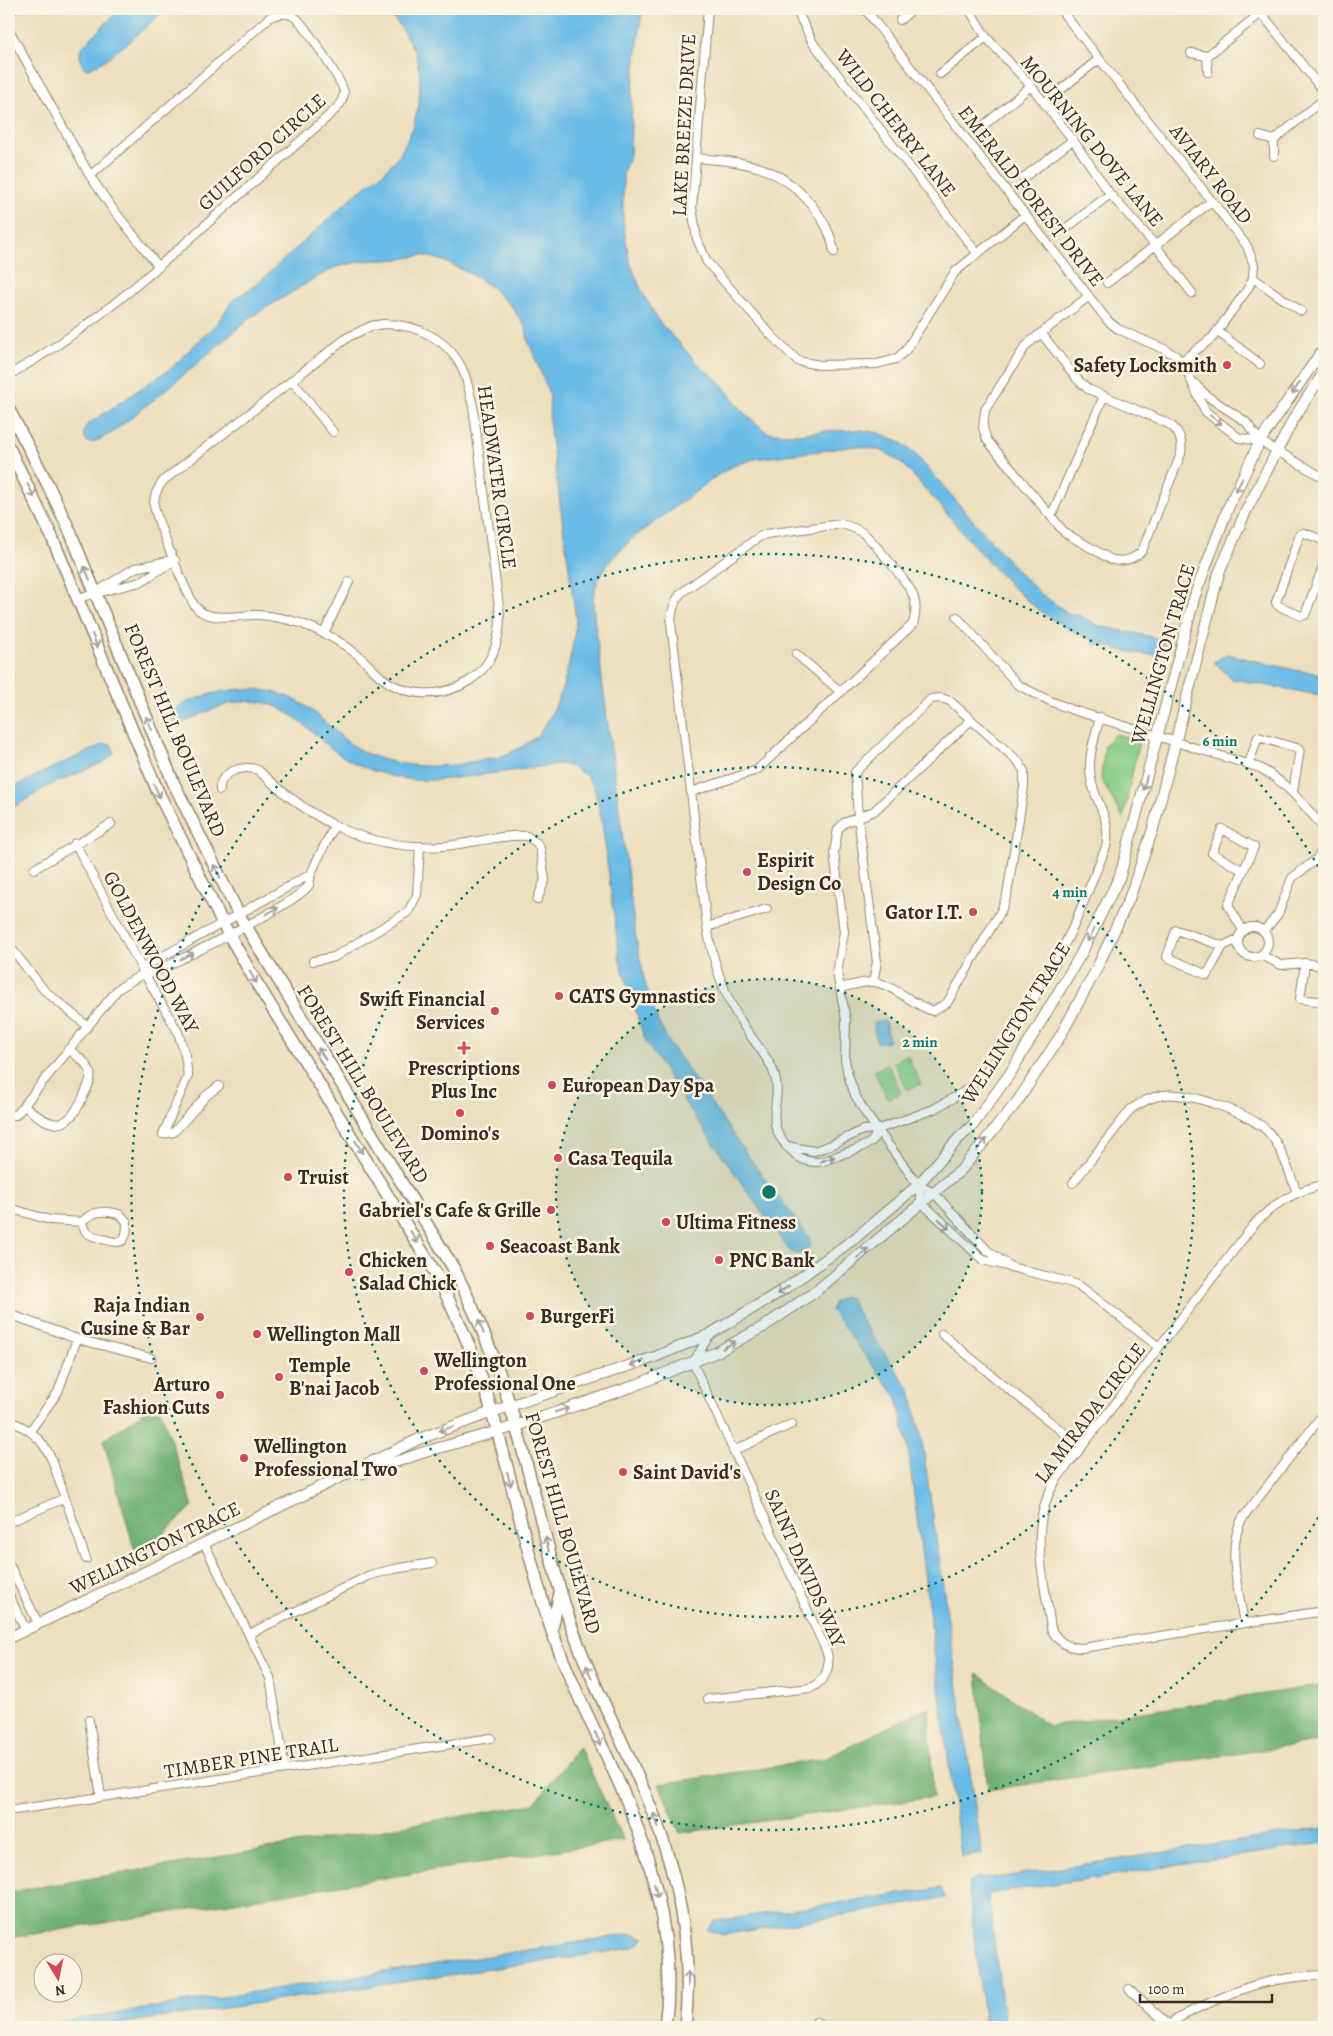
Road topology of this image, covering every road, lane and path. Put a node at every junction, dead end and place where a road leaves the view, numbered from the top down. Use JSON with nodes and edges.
{"nodes":[{"id":1,"x":14,"y":9,"type":"edge"},
{"id":2,"x":708,"y":9,"type":"edge"},
{"id":3,"x":796,"y":9,"type":"edge"},
{"id":4,"x":865,"y":9,"type":"edge"},
{"id":5,"x":913,"y":9,"type":"edge"},
{"id":6,"x":969,"y":9,"type":"edge"},
{"id":7,"x":1060,"y":9,"type":"edge"},
{"id":8,"x":1259,"y":11,"type":"edge"},
{"id":9,"x":9,"y":14,"type":"edge"},
{"id":10,"x":900,"y":20,"type":"dead end"},
{"id":11,"x":9,"y":30,"type":"edge"},
{"id":12,"x":986,"y":37,"type":"junction"},
{"id":13,"x":1192,"y":53,"type":"dead end"},
{"id":14,"x":1207,"y":56,"type":"junction"},
{"id":15,"x":1099,"y":59,"type":"junction"},
{"id":16,"x":1208,"y":72,"type":"dead end"},
{"id":17,"x":940,"y":74,"type":"dead end"},
{"id":18,"x":1031,"y":86,"type":"junction"},
{"id":19,"x":1324,"y":92,"type":"edge"},
{"id":20,"x":1324,"y":99,"type":"edge"},
{"id":21,"x":1044,"y":103,"type":"junction"},
{"id":22,"x":983,"y":126,"type":"dead end"},
{"id":23,"x":1260,"y":136,"type":"dead end"},
{"id":24,"x":1073,"y":140,"type":"junction"},
{"id":25,"x":1274,"y":140,"type":"junction"},
{"id":26,"x":1274,"y":156,"type":"dead end"},
{"id":27,"x":696,"y":158,"type":"junction"},
{"id":28,"x":90,"y":176,"type":"junction"},
{"id":29,"x":1023,"y":178,"type":"dead end"},
{"id":30,"x":1110,"y":194,"type":"junction"},
{"id":31,"x":1212,"y":201,"type":"junction"},
{"id":32,"x":1025,"y":215,"type":"junction"},
{"id":33,"x":1064,"y":230,"type":"dead end"},
{"id":34,"x":1156,"y":246,"type":"junction"},
{"id":35,"x":834,"y":252,"type":"dead end"},
{"id":36,"x":978,"y":252,"type":"junction"},
{"id":37,"x":159,"y":267,"type":"junction"},
{"id":38,"x":1253,"y":278,"type":"junction"},
{"id":39,"x":1107,"y":283,"type":"dead end"},
{"id":40,"x":1192,"y":292,"type":"dead end"},
{"id":41,"x":1089,"y":296,"type":"junction"},
{"id":42,"x":1301,"y":311,"type":"dead end"},
{"id":43,"x":1217,"y":331,"type":"junction"},
{"id":44,"x":1041,"y":334,"type":"junction"},
{"id":45,"x":1324,"y":348,"type":"edge"},
{"id":46,"x":1181,"y":362,"type":"junction"},
{"id":47,"x":1260,"y":364,"type":"dead end"},
{"id":48,"x":1324,"y":372,"type":"edge"},
{"id":49,"x":9,"y":375,"type":"edge"},
{"id":50,"x":1190,"y":379,"type":"junction"},
{"id":51,"x":292,"y":380,"type":"junction"},
{"id":52,"x":1104,"y":396,"type":"junction"},
{"id":53,"x":9,"y":410,"type":"edge"},
{"id":54,"x":333,"y":432,"type":"dead end"},
{"id":55,"x":1260,"y":441,"type":"junction"},
{"id":56,"x":9,"y":448,"type":"edge"},
{"id":57,"x":1277,"y":452,"type":"junction"},
{"id":58,"x":1324,"y":478,"type":"edge"},
{"id":59,"x":1051,"y":516,"type":"junction"},
{"id":60,"x":1324,"y":539,"type":"edge"},
{"id":61,"x":175,"y":560,"type":"junction"},
{"id":62,"x":1324,"y":564,"type":"edge"},
{"id":63,"x":349,"y":582,"type":"dead end"},
{"id":64,"x":96,"y":593,"type":"junction"},
{"id":65,"x":78,"y":598,"type":"junction"},
{"id":66,"x":957,"y":618,"type":"dead end"},
{"id":67,"x":324,"y":633,"type":"junction"},
{"id":68,"x":796,"y":654,"type":"dead end"},
{"id":69,"x":840,"y":692,"type":"junction"},
{"id":70,"x":1100,"y":717,"type":"junction"},
{"id":71,"x":971,"y":720,"type":"junction"},
{"id":72,"x":1157,"y":736,"type":"junction"},
{"id":73,"x":1176,"y":741,"type":"junction"},
{"id":74,"x":1250,"y":763,"type":"junction"},
{"id":75,"x":220,"y":790,"type":"dead end"},
{"id":76,"x":691,"y":792,"type":"junction"},
{"id":77,"x":1293,"y":792,"type":"junction"},
{"id":78,"x":858,"y":817,"type":"junction"},
{"id":79,"x":111,"y":824,"type":"dead end"},
{"id":80,"x":334,"y":826,"type":"junction"},
{"id":81,"x":1324,"y":832,"type":"edge"},
{"id":82,"x":75,"y":844,"type":"junction"},
{"id":83,"x":420,"y":846,"type":"junction"},
{"id":84,"x":1324,"y":846,"type":"edge"},
{"id":85,"x":34,"y":868,"type":"dead end"},
{"id":86,"x":1242,"y":870,"type":"junction"},
{"id":87,"x":311,"y":874,"type":"junction"},
{"id":88,"x":537,"y":900,"type":"dead end"},
{"id":89,"x":767,"y":909,"type":"dead end"},
{"id":90,"x":239,"y":915,"type":"junction"},
{"id":91,"x":245,"y":925,"type":"junction"},
{"id":92,"x":707,"y":927,"type":"junction"},
{"id":93,"x":226,"y":929,"type":"junction"},
{"id":94,"x":1243,"y":930,"type":"junction"},
{"id":95,"x":1264,"y":931,"type":"junction"},
{"id":96,"x":1238,"y":939,"type":"junction"},
{"id":97,"x":1223,"y":946,"type":"junction"},
{"id":98,"x":10,"y":947,"type":"edge"},
{"id":99,"x":1261,"y":955,"type":"junction"},
{"id":100,"x":313,"y":961,"type":"dead end"},
{"id":101,"x":1305,"y":963,"type":"junction"},
{"id":102,"x":1324,"y":966,"type":"edge"},
{"id":103,"x":144,"y":973,"type":"junction"},
{"id":104,"x":873,"y":982,"type":"junction"},
{"id":105,"x":840,"y":988,"type":"junction"},
{"id":106,"x":1324,"y":1002,"type":"edge"},
{"id":107,"x":87,"y":1026,"type":"junction"},
{"id":108,"x":68,"y":1049,"type":"junction"},
{"id":109,"x":218,"y":1086,"type":"dead end"},
{"id":110,"x":24,"y":1106,"type":"junction"},
{"id":111,"x":9,"y":1115,"type":"edge"},
{"id":112,"x":879,"y":1129,"type":"junction"},
{"id":113,"x":786,"y":1146,"type":"junction"},
{"id":114,"x":1073,"y":1183,"type":"dead end"},
{"id":115,"x":918,"y":1185,"type":"junction"},
{"id":116,"x":1324,"y":1185,"type":"edge"},
{"id":117,"x":1297,"y":1192,"type":"junction"},
{"id":118,"x":934,"y":1193,"type":"junction"},
{"id":119,"x":922,"y":1203,"type":"junction"},
{"id":120,"x":9,"y":1208,"type":"edge"},
{"id":121,"x":78,"y":1222,"type":"junction"},
{"id":122,"x":1013,"y":1268,"type":"junction"},
{"id":123,"x":9,"y":1314,"type":"edge"},
{"id":124,"x":710,"y":1334,"type":"junction"},
{"id":125,"x":942,"y":1334,"type":"dead end"},
{"id":126,"x":77,"y":1338,"type":"junction"},
{"id":127,"x":1159,"y":1347,"type":"junction"},
{"id":128,"x":151,"y":1358,"type":"dead end"},
{"id":129,"x":693,"y":1363,"type":"junction"},
{"id":130,"x":510,"y":1406,"type":"junction"},
{"id":131,"x":492,"y":1412,"type":"junction"},
{"id":132,"x":1324,"y":1413,"type":"edge"},
{"id":133,"x":9,"y":1421,"type":"edge"},
{"id":134,"x":792,"y":1424,"type":"dead end"},
{"id":135,"x":516,"y":1426,"type":"junction"},
{"id":136,"x":30,"y":1431,"type":"junction"},
{"id":137,"x":498,"y":1431,"type":"junction"},
{"id":138,"x":1082,"y":1447,"type":"junction"},
{"id":139,"x":733,"y":1451,"type":"junction"},
{"id":140,"x":316,"y":1488,"type":"junction"},
{"id":141,"x":65,"y":1498,"type":"junction"},
{"id":142,"x":9,"y":1522,"type":"edge"},
{"id":143,"x":204,"y":1543,"type":"junction"},
{"id":144,"x":86,"y":1559,"type":"dead end"},
{"id":145,"x":432,"y":1563,"type":"dead end"},
{"id":146,"x":9,"y":1564,"type":"edge"},
{"id":147,"x":560,"y":1591,"type":"junction"},
{"id":148,"x":9,"y":1596,"type":"edge"},
{"id":149,"x":1324,"y":1611,"type":"edge"},
{"id":150,"x":38,"y":1623,"type":"junction"},
{"id":151,"x":1244,"y":1623,"type":"junction"},
{"id":152,"x":26,"y":1630,"type":"junction"},
{"id":153,"x":552,"y":1630,"type":"junction"},
{"id":154,"x":249,"y":1634,"type":"junction"},
{"id":155,"x":9,"y":1638,"type":"edge"},
{"id":156,"x":708,"y":1699,"type":"dead end"},
{"id":157,"x":89,"y":1720,"type":"dead end"},
{"id":158,"x":491,"y":1738,"type":"dead end"},
{"id":159,"x":285,"y":1769,"type":"junction"},
{"id":160,"x":101,"y":1797,"type":"junction"},
{"id":161,"x":15,"y":1810,"type":"dead end"},
{"id":162,"x":1324,"y":1975,"type":"edge"},
{"id":163,"x":1129,"y":1989,"type":"dead end"},
{"id":164,"x":1168,"y":2026,"type":"edge"},
{"id":165,"x":665,"y":2027,"type":"edge"},
{"id":166,"x":685,"y":2027,"type":"edge"}],
"edges":[{"from":1,"to":9,"type":"street"},
{"from":2,"to":27,"type":"street","name":"LAKE BREEZE DRIVE"},
{"from":3,"to":36,"type":"street","name":"WILD CHERRY LANE"},
{"from":4,"to":32,"type":"street","name":"EMERALD FOREST DRIVE"},
{"from":5,"to":10,"type":"street"},
{"from":6,"to":12,"type":"street","name":"MOURNING DOVE LANE"},
{"from":7,"to":15,"type":"street","name":"AVIARY ROAD"},
{"from":8,"to":14,"type":"street"},
{"from":8,"to":19,"type":"street"},
{"from":11,"to":28,"type":"street"},
{"from":12,"to":17,"type":"street"},
{"from":12,"to":18,"type":"street","name":"MOURNING DOVE LANE"},
{"from":13,"to":14,"type":"street"},
{"from":14,"to":16,"type":"street"},
{"from":15,"to":21,"type":"street"},
{"from":15,"to":31,"type":"street","name":"AVIARY ROAD"},
{"from":18,"to":21,"type":"street","name":"MOURNING DOVE LANE"},
{"from":18,"to":22,"type":"street"},
{"from":20,"to":25,"type":"street"},
{"from":21,"to":24,"type":"street","name":"MOURNING DOVE LANE"},
{"from":23,"to":25,"type":"street"},
{"from":24,"to":29,"type":"street"},
{"from":24,"to":30,"type":"street","name":"MOURNING DOVE LANE"},
{"from":25,"to":26,"type":"street"},
{"from":27,"to":35,"type":"street"},
{"from":27,"to":36,"type":"street","name":"LAKE BREEZE DRIVE"},
{"from":28,"to":37,"type":"street"},
{"from":28,"to":37,"type":"street","name":"GUILFORD CIRCLE"},
{"from":30,"to":33,"type":"street"},
{"from":30,"to":34,"type":"street","name":"MOURNING DOVE LANE"},
{"from":31,"to":34,"type":"street"},
{"from":31,"to":38,"type":"street","name":"AVIARY ROAD"},
{"from":32,"to":36,"type":"street","name":"LAKE BREEZE DRIVE"},
{"from":32,"to":41,"type":"street","name":"EMERALD FOREST DRIVE"},
{"from":34,"to":39,"type":"street"},
{"from":34,"to":40,"type":"street","name":"MOURNING DOVE LANE"},
{"from":37,"to":49,"type":"street","name":"GUILFORD CIRCLE"},
{"from":38,"to":42,"type":"street"},
{"from":38,"to":43,"type":"street"},
{"from":41,"to":44,"type":"street"},
{"from":41,"to":46,"type":"street","name":"EMERALD FOREST DRIVE"},
{"from":43,"to":46,"type":"street"},
{"from":43,"to":47,"type":"street"},
{"from":44,"to":52,"type":"street"},
{"from":44,"to":59,"type":"street"},
{"from":45,"to":55,"type":"street","name":"WELLINGTON TRACE","one_way":true},
{"from":46,"to":50,"type":"street","name":"EMERALD FOREST DRIVE"},
{"from":48,"to":57,"type":"street","name":"WELLINGTON TRACE"},
{"from":50,"to":55,"type":"street","name":"EMERALD FOREST DRIVE"},
{"from":50,"to":55,"type":"street","name":"EMERALD FOREST DRIVE","one_way":true},
{"from":51,"to":54,"type":"street"},
{"from":51,"to":61,"type":"street","name":"HEADWATER CIRCLE"},
{"from":51,"to":67,"type":"street","name":"HEADWATER CIRCLE"},
{"from":52,"to":59,"type":"street"},
{"from":52,"to":59,"type":"street"},
{"from":64,"to":53,"type":"main road","name":"FOREST HILL BOULEVARD","one_way":true},
{"from":55,"to":57,"type":"street","name":"EMERALD FOREST DRIVE"},
{"from":55,"to":72,"type":"street","name":"WELLINGTON TRACE","one_way":true},
{"from":56,"to":65,"type":"main road","name":"FOREST HILL BOULEVARD","one_way":true},
{"from":57,"to":58,"type":"street","name":"EMERALD FOREST DRIVE"},
{"from":57,"to":73,"type":"street","name":"WELLINGTON TRACE"},
{"from":60,"to":62,"type":"street"},
{"from":61,"to":64,"type":"street"},
{"from":61,"to":64,"type":"street"},
{"from":61,"to":67,"type":"street","name":"HEADWATER CIRCLE"},
{"from":63,"to":67,"type":"street"},
{"from":64,"to":65,"type":"street"},
{"from":90,"to":64,"type":"main road","name":"FOREST HILL BOULEVARD","one_way":true},
{"from":65,"to":93,"type":"main road","name":"FOREST HILL BOULEVARD","one_way":true},
{"from":66,"to":70,"type":"street"},
{"from":68,"to":69,"type":"street"},
{"from":69,"to":76,"type":"street"},
{"from":69,"to":76,"type":"street"},
{"from":70,"to":72,"type":"street"},
{"from":70,"to":112,"type":"street"},
{"from":71,"to":78,"type":"street"},
{"from":71,"to":78,"type":"street"},
{"from":71,"to":104,"type":"street"},
{"from":72,"to":73,"type":"street"},
{"from":72,"to":115,"type":"street","name":"WELLINGTON TRACE","one_way":true},
{"from":73,"to":74,"type":"street"},
{"from":118,"to":73,"type":"street","name":"WELLINGTON TRACE","one_way":true},
{"from":74,"to":77,"type":"street"},
{"from":74,"to":77,"type":"street"},
{"from":75,"to":80,"type":"street"},
{"from":76,"to":92,"type":"street"},
{"from":77,"to":81,"type":"street"},
{"from":78,"to":104,"type":"street"},
{"from":78,"to":105,"type":"street"},
{"from":79,"to":82,"type":"street"},
{"from":80,"to":83,"type":"street"},
{"from":80,"to":87,"type":"street"},
{"from":82,"to":85,"type":"street"},
{"from":82,"to":103,"type":"street","name":"GOLDENWOOD WAY"},
{"from":83,"to":88,"type":"street"},
{"from":83,"to":100,"type":"street"},
{"from":84,"to":95,"type":"street"},
{"from":86,"to":86,"type":"street"},
{"from":86,"to":94,"type":"street"},
{"from":87,"to":90,"type":"street"},
{"from":91,"to":87,"type":"street","one_way":true},
{"from":89,"to":92,"type":"street"},
{"from":90,"to":91,"type":"main road","name":"FOREST HILL BOULEVARD"},
{"from":90,"to":93,"type":"street"},
{"from":91,"to":93,"type":"street"},
{"from":130,"to":91,"type":"main road","name":"FOREST HILL BOULEVARD","one_way":true},
{"from":92,"to":113,"type":"street"},
{"from":103,"to":93,"type":"street","one_way":true},
{"from":93,"to":103,"type":"street"},
{"from":93,"to":131,"type":"main road","name":"FOREST HILL BOULEVARD","one_way":true},
{"from":94,"to":95,"type":"street"},
{"from":94,"to":96,"type":"street"},
{"from":95,"to":99,"type":"street"},
{"from":96,"to":97,"type":"street"},
{"from":96,"to":99,"type":"street"},
{"from":97,"to":97,"type":"street"},
{"from":98,"to":107,"type":"street"},
{"from":99,"to":101,"type":"street"},
{"from":101,"to":102,"type":"street"},
{"from":101,"to":106,"type":"street"},
{"from":103,"to":107,"type":"street"},
{"from":103,"to":109,"type":"street","name":"GOLDENWOOD WAY"},
{"from":104,"to":105,"type":"street"},
{"from":105,"to":112,"type":"street"},
{"from":107,"to":108,"type":"street"},
{"from":108,"to":110,"type":"street"},
{"from":108,"to":110,"type":"street"},
{"from":110,"to":111,"type":"street"},
{"from":112,"to":113,"type":"street"},
{"from":113,"to":112,"type":"street","one_way":true},
{"from":112,"to":115,"type":"street"},
{"from":114,"to":117,"type":"street"},
{"from":115,"to":118,"type":"street"},
{"from":115,"to":119,"type":"street"},
{"from":115,"to":124,"type":"street","name":"WELLINGTON TRACE","one_way":true},
{"from":116,"to":117,"type":"street","name":"LA MIRADA CIRCLE"},
{"from":117,"to":127,"type":"street","name":"LA MIRADA CIRCLE"},
{"from":118,"to":119,"type":"street","name":"WELLINGTON TRACE"},
{"from":118,"to":122,"type":"street"},
{"from":119,"to":122,"type":"street","one_way":true},
{"from":129,"to":119,"type":"street","name":"WELLINGTON TRACE","one_way":true},
{"from":120,"to":121,"type":"street"},
{"from":121,"to":121,"type":"street"},
{"from":122,"to":127,"type":"street"},
{"from":123,"to":126,"type":"street"},
{"from":124,"to":129,"type":"street"},
{"from":124,"to":130,"type":"street","name":"WELLINGTON TRACE","one_way":true},
{"from":125,"to":138,"type":"street"},
{"from":126,"to":128,"type":"street"},
{"from":126,"to":136,"type":"street"},
{"from":127,"to":138,"type":"street","name":"LA MIRADA CIRCLE"},
{"from":135,"to":129,"type":"street","name":"WELLINGTON TRACE","one_way":true},
{"from":129,"to":139,"type":"street","name":"SAINT DAVIDS WAY"},
{"from":130,"to":131,"type":"street","name":"WELLINGTON TRACE"},
{"from":130,"to":135,"type":"main road","name":"FOREST HILL BOULEVARD"},
{"from":131,"to":137,"type":"main road","name":"FOREST HILL BOULEVARD"},
{"from":131,"to":140,"type":"street","name":"WELLINGTON TRACE","one_way":true},
{"from":132,"to":151,"type":"street"},
{"from":133,"to":136,"type":"street"},
{"from":134,"to":139,"type":"street"},
{"from":135,"to":137,"type":"street","name":"WELLINGTON TRACE"},
{"from":147,"to":135,"type":"main road","name":"FOREST HILL BOULEVARD","one_way":true},
{"from":136,"to":141,"type":"street"},
{"from":137,"to":140,"type":"street","name":"WELLINGTON TRACE"},
{"from":137,"to":153,"type":"main road","name":"FOREST HILL BOULEVARD","one_way":true},
{"from":138,"to":151,"type":"street","name":"LA MIRADA CIRCLE"},
{"from":139,"to":156,"type":"street","name":"SAINT DAVIDS WAY"},
{"from":140,"to":143,"type":"street","name":"WELLINGTON TRACE"},
{"from":141,"to":142,"type":"street"},
{"from":141,"to":144,"type":"street"},
{"from":143,"to":150,"type":"street","name":"WELLINGTON TRACE"},
{"from":143,"to":154,"type":"street"},
{"from":145,"to":154,"type":"street"},
{"from":146,"to":150,"type":"street"},
{"from":147,"to":153,"type":"main road"},
{"from":166,"to":147,"type":"main road","name":"FOREST HILL BOULEVARD","one_way":true},
{"from":148,"to":152,"type":"street"},
{"from":149,"to":151,"type":"street","name":"LA MIRADA CIRCLE"},
{"from":150,"to":152,"type":"street","name":"WELLINGTON TRACE"},
{"from":152,"to":155,"type":"street","name":"WELLINGTON TRACE"},
{"from":153,"to":165,"type":"main road","name":"FOREST HILL BOULEVARD","one_way":true},
{"from":154,"to":159,"type":"street"},
{"from":157,"to":160,"type":"street"},
{"from":158,"to":159,"type":"street","name":"TIMBER PINE TRAIL"},
{"from":159,"to":160,"type":"street","name":"TIMBER PINE TRAIL"},
{"from":160,"to":161,"type":"street","name":"TIMBER PINE TRAIL"},
{"from":162,"to":164,"type":"street"},
{"from":163,"to":164,"type":"street"}]}
